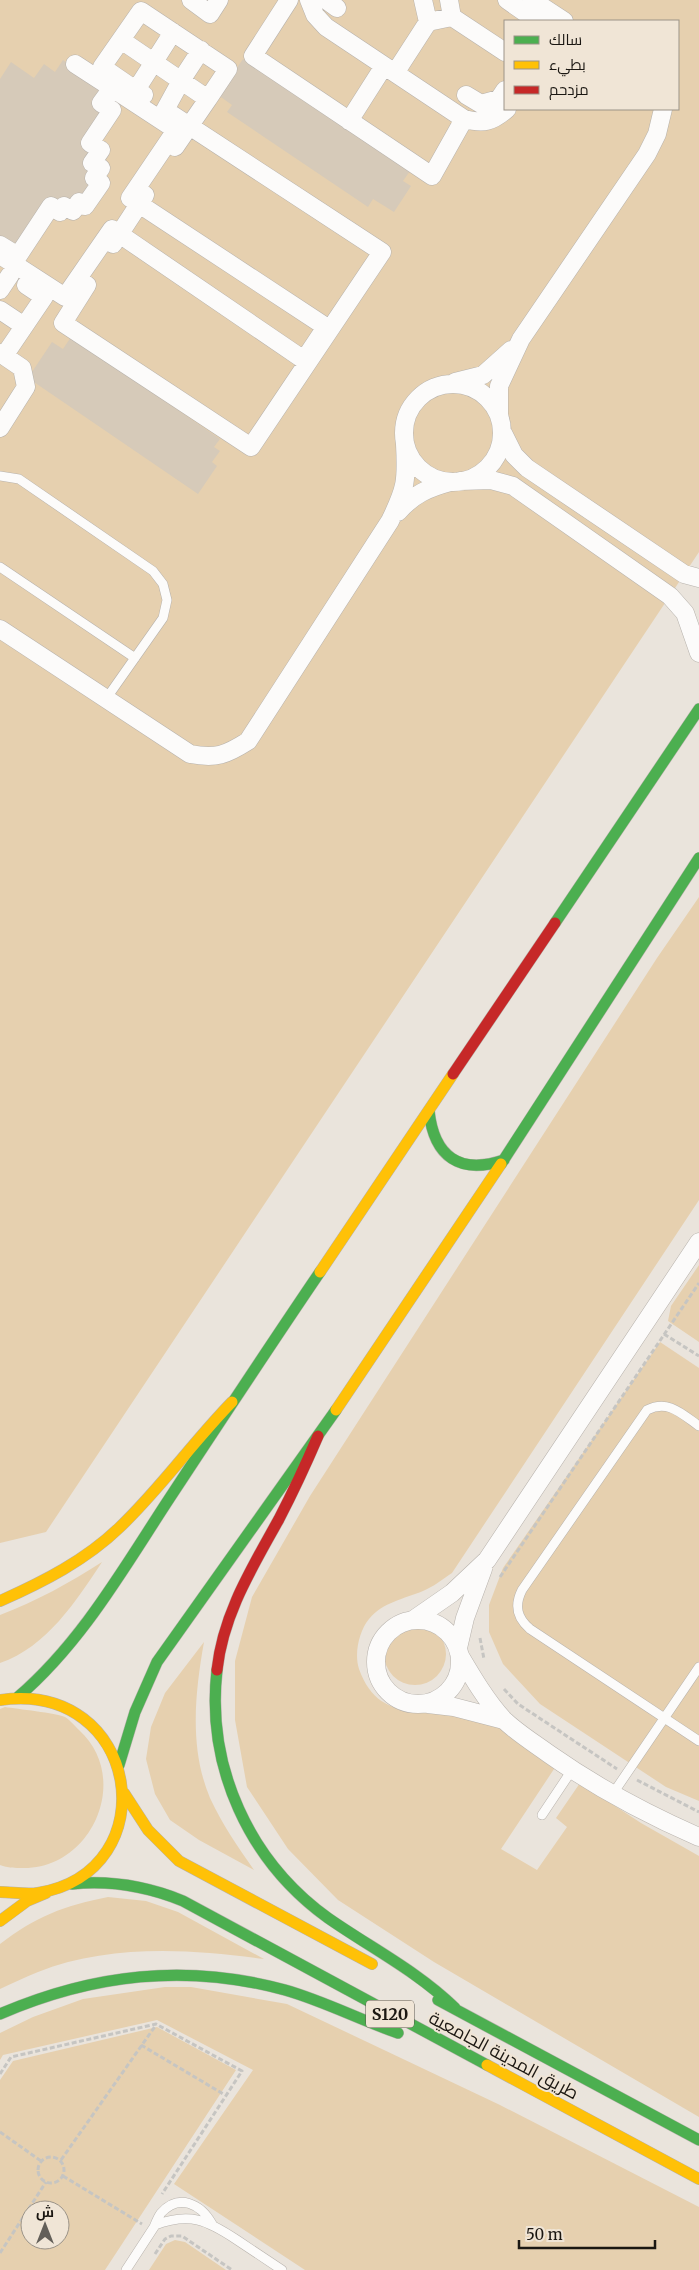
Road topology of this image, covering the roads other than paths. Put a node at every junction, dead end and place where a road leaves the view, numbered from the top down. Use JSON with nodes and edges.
{"nodes":[{"id":1,"x":191,"y":0,"type":"edge"},
{"id":2,"x":219,"y":0,"type":"edge"},
{"id":3,"x":289,"y":0,"type":"edge"},
{"id":4,"x":309,"y":0,"type":"edge"},
{"id":5,"x":423,"y":0,"type":"edge"},
{"id":6,"x":507,"y":0,"type":"edge"},
{"id":7,"x":532,"y":0,"type":"edge"},
{"id":8,"x":450,"y":9,"type":"edge"},
{"id":9,"x":536,"y":20,"type":"edge"},
{"id":10,"x":562,"y":20,"type":"edge"},
{"id":11,"x":428,"y":22,"type":"junction"},
{"id":12,"x":173,"y":32,"type":"junction"},
{"id":13,"x":121,"y":40,"type":"junction"},
{"id":14,"x":201,"y":50,"type":"junction"},
{"id":15,"x":504,"y":51,"type":"edge"},
{"id":16,"x":155,"y":61,"type":"junction"},
{"id":17,"x":75,"y":64,"type":"dead end"},
{"id":18,"x":390,"y":69,"type":"junction"},
{"id":19,"x":182,"y":79,"type":"junction"},
{"id":20,"x":112,"y":88,"type":"junction"},
{"id":21,"x":136,"y":90,"type":"junction"},
{"id":22,"x":504,"y":92,"type":"edge"},
{"id":23,"x":466,"y":95,"type":"dead end"},
{"id":24,"x":208,"y":98,"type":"junction"},
{"id":25,"x":165,"y":110,"type":"junction"},
{"id":26,"x":506,"y":110,"type":"edge"},
{"id":27,"x":663,"y":110,"type":"edge"},
{"id":28,"x":464,"y":119,"type":"junction"},
{"id":29,"x":349,"y":121,"type":"junction"},
{"id":30,"x":189,"y":126,"type":"junction"},
{"id":31,"x":139,"y":204,"type":"junction"},
{"id":32,"x":120,"y":234,"type":"junction"},
{"id":33,"x":0,"y":245,"type":"edge"},
{"id":34,"x":0,"y":254,"type":"edge"},
{"id":35,"x":3,"y":278,"type":"edge"},
{"id":36,"x":0,"y":310,"type":"edge"},
{"id":37,"x":24,"y":326,"type":"junction"},
{"id":38,"x":521,"y":339,"type":"junction"},
{"id":39,"x":2,"y":354,"type":"edge"},
{"id":40,"x":448,"y":384,"type":"junction"},
{"id":41,"x":500,"y":422,"type":"junction"},
{"id":42,"x":0,"y":428,"type":"edge"},
{"id":43,"x":405,"y":444,"type":"junction"},
{"id":44,"x":0,"y":476,"type":"edge"},
{"id":45,"x":455,"y":482,"type":"junction"},
{"id":46,"x":390,"y":521,"type":"junction"},
{"id":47,"x":0,"y":567,"type":"edge"},
{"id":48,"x":699,"y":578,"type":"edge"},
{"id":49,"x":0,"y":629,"type":"edge"},
{"id":50,"x":699,"y":653,"type":"edge"},
{"id":51,"x":135,"y":658,"type":"junction"},
{"id":52,"x":106,"y":699,"type":"junction"},
{"id":53,"x":699,"y":709,"type":"edge"},
{"id":54,"x":699,"y":858,"type":"edge"},
{"id":55,"x":428,"y":1111,"type":"junction"},
{"id":56,"x":504,"y":1160,"type":"junction"},
{"id":57,"x":699,"y":1242,"type":"edge"},
{"id":58,"x":232,"y":1402,"type":"junction"},
{"id":59,"x":699,"y":1426,"type":"edge"},
{"id":60,"x":318,"y":1436,"type":"junction"},
{"id":61,"x":487,"y":1560,"type":"junction"},
{"id":62,"x":0,"y":1601,"type":"edge"},
{"id":63,"x":413,"y":1620,"type":"junction"},
{"id":64,"x":459,"y":1652,"type":"junction"},
{"id":65,"x":699,"y":1667,"type":"edge"},
{"id":66,"x":18,"y":1697,"type":"junction"},
{"id":67,"x":0,"y":1700,"type":"edge"},
{"id":68,"x":428,"y":1704,"type":"junction"},
{"id":69,"x":665,"y":1718,"type":"junction"},
{"id":70,"x":504,"y":1720,"type":"junction"},
{"id":71,"x":699,"y":1741,"type":"edge"},
{"id":72,"x":118,"y":1765,"type":"junction"},
{"id":73,"x":572,"y":1770,"type":"junction"},
{"id":74,"x":124,"y":1793,"type":"junction"},
{"id":75,"x":612,"y":1795,"type":"junction"},
{"id":76,"x":542,"y":1816,"type":"dead end"},
{"id":77,"x":699,"y":1837,"type":"edge"},
{"id":78,"x":72,"y":1884,"type":"junction"},
{"id":79,"x":0,"y":1892,"type":"edge"},
{"id":80,"x":46,"y":1893,"type":"junction"},
{"id":81,"x":0,"y":1921,"type":"edge"},
{"id":82,"x":386,"y":1972,"type":"dead end"},
{"id":83,"x":404,"y":1981,"type":"dead end"},
{"id":84,"x":455,"y":2008,"type":"junction"},
{"id":85,"x":0,"y":2014,"type":"edge"},
{"id":86,"x":444,"y":2043,"type":"junction"},
{"id":87,"x":699,"y":2140,"type":"edge"},
{"id":88,"x":699,"y":2179,"type":"edge"},
{"id":89,"x":212,"y":2224,"type":"junction"},
{"id":90,"x":155,"y":2225,"type":"junction"},
{"id":91,"x":126,"y":2270,"type":"edge"},
{"id":92,"x":282,"y":2270,"type":"edge"}],
"edges":[{"from":1,"to":2,"type":"street"},
{"from":3,"to":29,"type":"street"},
{"from":4,"to":18,"type":"street"},
{"from":5,"to":11,"type":"street"},
{"from":6,"to":9,"type":"street"},
{"from":7,"to":10,"type":"street"},
{"from":8,"to":11,"type":"street"},
{"from":8,"to":15,"type":"street"},
{"from":11,"to":18,"type":"street"},
{"from":12,"to":13,"type":"street"},
{"from":12,"to":14,"type":"street"},
{"from":12,"to":16,"type":"street"},
{"from":13,"to":16,"type":"street"},
{"from":13,"to":21,"type":"street"},
{"from":14,"to":19,"type":"street"},
{"from":14,"to":24,"type":"street"},
{"from":16,"to":19,"type":"street"},
{"from":16,"to":21,"type":"street"},
{"from":17,"to":20,"type":"street"},
{"from":18,"to":28,"type":"street"},
{"from":18,"to":29,"type":"street"},
{"from":19,"to":24,"type":"street"},
{"from":19,"to":25,"type":"street"},
{"from":20,"to":31,"type":"street"},
{"from":20,"to":33,"type":"street"},
{"from":21,"to":25,"type":"street"},
{"from":22,"to":23,"type":"street"},
{"from":24,"to":30,"type":"street"},
{"from":25,"to":30,"type":"street"},
{"from":26,"to":28,"type":"street"},
{"from":27,"to":38,"type":"street"},
{"from":28,"to":29,"type":"street"},
{"from":30,"to":31,"type":"street"},
{"from":30,"to":32,"type":"street"},
{"from":31,"to":32,"type":"street"},
{"from":31,"to":32,"type":"street"},
{"from":32,"to":34,"type":"street"},
{"from":35,"to":37,"type":"street"},
{"from":36,"to":37,"type":"street"},
{"from":37,"to":39,"type":"street"},
{"from":38,"to":40,"type":"street"},
{"from":38,"to":41,"type":"street"},
{"from":39,"to":42,"type":"street"},
{"from":40,"to":41,"type":"street"},
{"from":40,"to":43,"type":"street"},
{"from":41,"to":45,"type":"street"},
{"from":41,"to":48,"type":"street"},
{"from":43,"to":45,"type":"street"},
{"from":43,"to":46,"type":"street"},
{"from":44,"to":51,"type":"lane"},
{"from":45,"to":46,"type":"street"},
{"from":45,"to":50,"type":"street"},
{"from":46,"to":52,"type":"street"},
{"from":47,"to":51,"type":"lane"},
{"from":49,"to":52,"type":"street"},
{"from":51,"to":52,"type":"lane"},
{"from":53,"to":55,"type":"main road"},
{"from":54,"to":56,"type":"main road"},
{"from":55,"to":56,"type":"main road"},
{"from":55,"to":58,"type":"main road"},
{"from":56,"to":60,"type":"main road"},
{"from":57,"to":61,"type":"street"},
{"from":58,"to":62,"type":"main road"},
{"from":58,"to":66,"type":"main road"},
{"from":59,"to":69,"type":"lane"},
{"from":60,"to":72,"type":"main road"},
{"from":60,"to":84,"type":"main road"},
{"from":61,"to":63,"type":"street"},
{"from":61,"to":64,"type":"street"},
{"from":63,"to":64,"type":"street"},
{"from":63,"to":68,"type":"street"},
{"from":64,"to":68,"type":"street"},
{"from":64,"to":70,"type":"street"},
{"from":65,"to":69,"type":"lane"},
{"from":66,"to":67,"type":"main road"},
{"from":66,"to":72,"type":"main road"},
{"from":68,"to":70,"type":"street"},
{"from":69,"to":71,"type":"lane"},
{"from":69,"to":75,"type":"lane"},
{"from":70,"to":73,"type":"street"},
{"from":72,"to":74,"type":"main road"},
{"from":73,"to":75,"type":"street"},
{"from":73,"to":76,"type":"lane"},
{"from":74,"to":78,"type":"main road"},
{"from":74,"to":82,"type":"main road"},
{"from":75,"to":77,"type":"street"},
{"from":78,"to":80,"type":"main road"},
{"from":78,"to":86,"type":"main road","name":"طريق المدينة الجامعية","number":"S120"},
{"from":79,"to":80,"type":"main road"},
{"from":80,"to":81,"type":"main road"},
{"from":83,"to":84,"type":"main road","name":"طريق المدينة الجامعية","number":"S120"},
{"from":84,"to":87,"type":"main road","name":"طريق المدينة الجامعية","number":"S120"},
{"from":85,"to":86,"type":"main road"},
{"from":86,"to":88,"type":"main road","name":"طريق المدينة الجامعية","number":"S120"},
{"from":89,"to":90,"type":"lane"},
{"from":89,"to":90,"type":"lane"},
{"from":89,"to":92,"type":"lane"},
{"from":90,"to":91,"type":"lane"}]}
